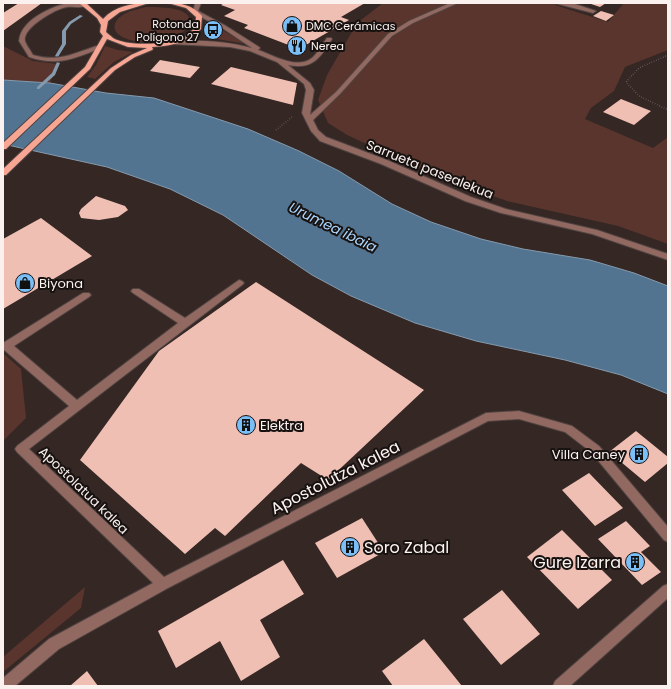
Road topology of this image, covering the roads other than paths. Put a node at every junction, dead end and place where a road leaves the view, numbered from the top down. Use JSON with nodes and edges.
{"nodes":[{"id":1,"x":119,"y":3,"type":"edge"},
{"id":2,"x":144,"y":3,"type":"edge"},
{"id":3,"x":171,"y":3,"type":"edge"},
{"id":4,"x":198,"y":3,"type":"edge"},
{"id":5,"x":455,"y":3,"type":"edge"},
{"id":6,"x":557,"y":3,"type":"edge"},
{"id":7,"x":83,"y":4,"type":"edge"},
{"id":8,"x":593,"y":12,"type":"dead end"},
{"id":9,"x":196,"y":13,"type":"junction"},
{"id":10,"x":103,"y":24,"type":"junction"},
{"id":11,"x":106,"y":36,"type":"junction"},
{"id":12,"x":329,"y":39,"type":"dead end"},
{"id":13,"x":173,"y":43,"type":"junction"},
{"id":14,"x":158,"y":46,"type":"junction"},
{"id":15,"x":100,"y":47,"type":"junction"},
{"id":16,"x":265,"y":54,"type":"junction"},
{"id":17,"x":280,"y":62,"type":"junction"},
{"id":18,"x":309,"y":120,"type":"junction"},
{"id":19,"x":3,"y":147,"type":"edge"},
{"id":20,"x":3,"y":173,"type":"edge"},
{"id":21,"x":668,"y":257,"type":"edge"},
{"id":22,"x":239,"y":283,"type":"dead end"},
{"id":23,"x":136,"y":291,"type":"dead end"},
{"id":24,"x":86,"y":295,"type":"dead end"},
{"id":25,"x":185,"y":323,"type":"junction"},
{"id":26,"x":77,"y":406,"type":"junction"},
{"id":27,"x":668,"y":536,"type":"edge"},
{"id":28,"x":162,"y":584,"type":"junction"},
{"id":29,"x":668,"y":590,"type":"edge"},
{"id":30,"x":4,"y":686,"type":"edge"},
{"id":31,"x":560,"y":686,"type":"edge"}],
"edges":[{"from":1,"to":2,"type":"main road"},
{"from":2,"to":10,"type":"main road"},
{"from":3,"to":9,"type":"main road"},
{"from":4,"to":9,"type":"street"},
{"from":5,"to":18,"type":"street"},
{"from":6,"to":8,"type":"street"},
{"from":7,"to":10,"type":"main road"},
{"from":7,"to":15,"type":"street"},
{"from":9,"to":13,"type":"main road"},
{"from":9,"to":16,"type":"street"},
{"from":10,"to":11,"type":"main road"},
{"from":11,"to":14,"type":"main road"},
{"from":11,"to":15,"type":"main road"},
{"from":12,"to":17,"type":"street"},
{"from":13,"to":14,"type":"main road"},
{"from":13,"to":16,"type":"street"},
{"from":14,"to":20,"type":"main road"},
{"from":15,"to":19,"type":"main road"},
{"from":16,"to":17,"type":"street"},
{"from":17,"to":18,"type":"street"},
{"from":18,"to":21,"type":"street","name":"Sarrueta pasealekua"},
{"from":22,"to":25,"type":"street","name":"Apostolatua kalea"},
{"from":23,"to":25,"type":"street"},
{"from":24,"to":26,"type":"street"},
{"from":25,"to":26,"type":"street","name":"Apostolatua kalea"},
{"from":26,"to":28,"type":"street","name":"Apostolatua kalea"},
{"from":27,"to":28,"type":"street","name":"Apostolutza kalea"},
{"from":28,"to":30,"type":"street","name":"Apostolutza kalea"},
{"from":29,"to":31,"type":"street"}]}
